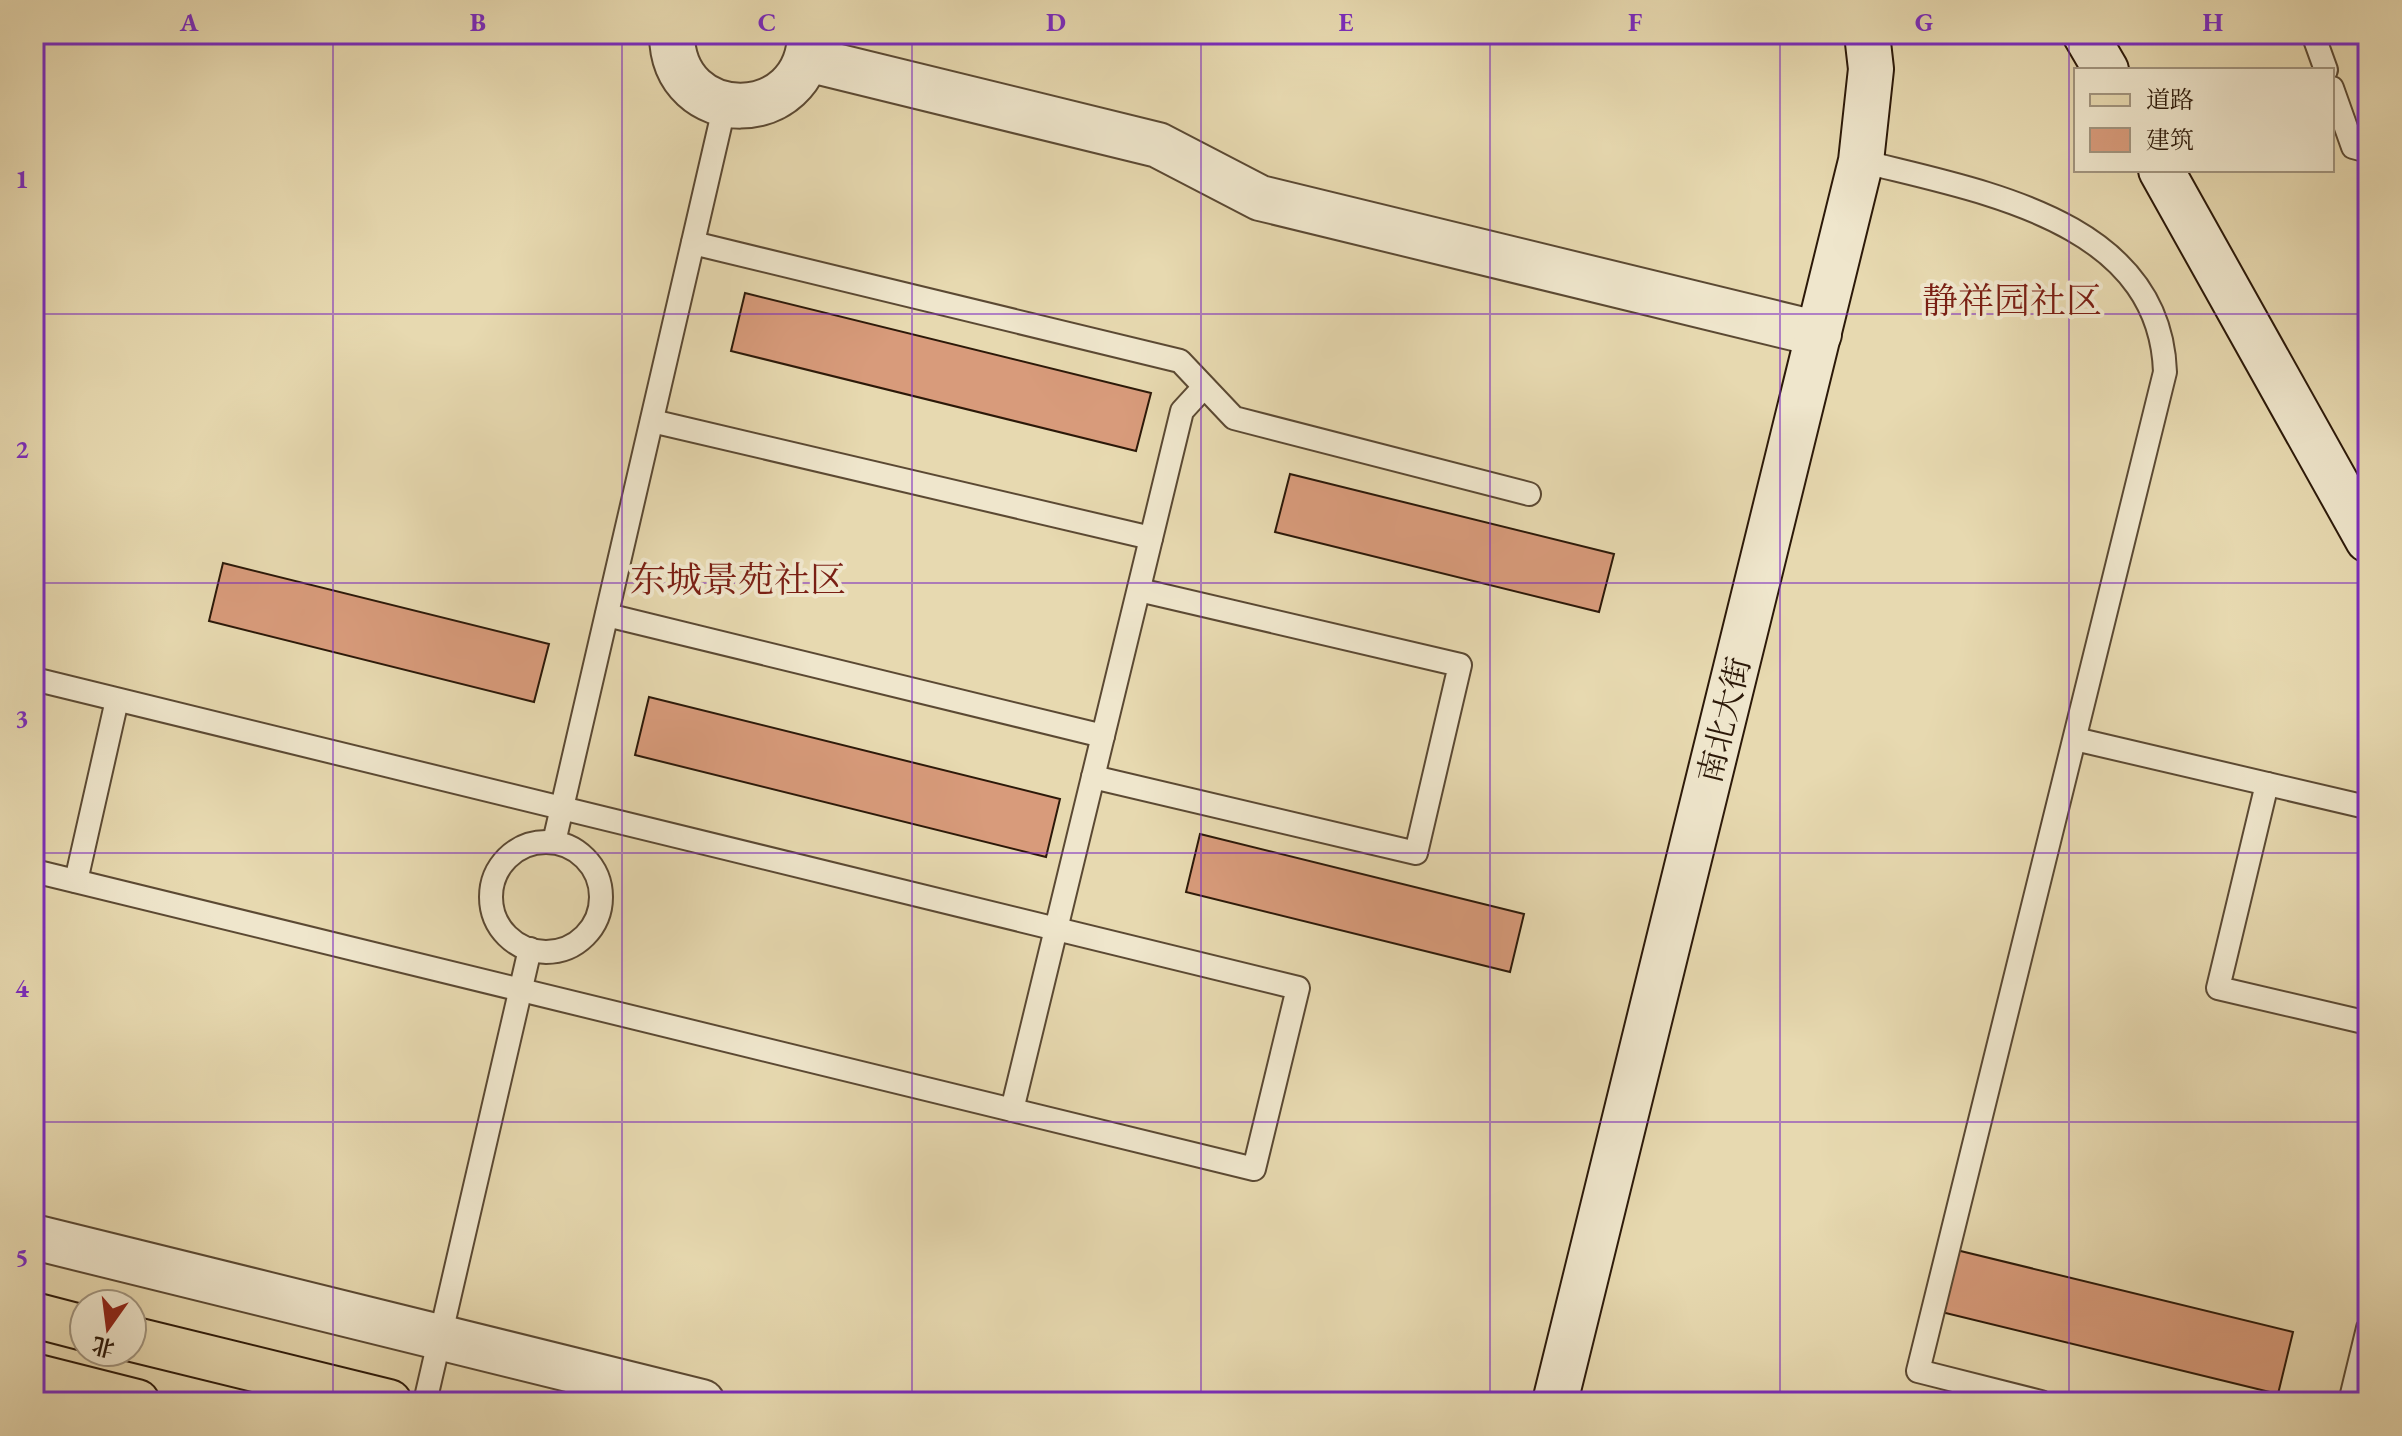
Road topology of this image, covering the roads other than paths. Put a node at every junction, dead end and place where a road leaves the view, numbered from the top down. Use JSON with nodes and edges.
{"nodes":[{"id":1,"x":672,"y":34,"type":"edge"},
{"id":2,"x":1867,"y":34,"type":"edge"},
{"id":3,"x":2085,"y":34,"type":"edge"},
{"id":4,"x":2313,"y":34,"type":"edge"},
{"id":5,"x":809,"y":46,"type":"edge"},
{"id":6,"x":2105,"y":68,"type":"edge"},
{"id":7,"x":2325,"y":68,"type":"edge"},
{"id":8,"x":2334,"y":94,"type":"edge"},
{"id":9,"x":725,"y":104,"type":"junction"},
{"id":10,"x":2368,"y":151,"type":"edge"},
{"id":11,"x":1861,"y":161,"type":"junction"},
{"id":12,"x":2162,"y":172,"type":"edge"},
{"id":13,"x":693,"y":243,"type":"junction"},
{"id":14,"x":1819,"y":334,"type":"junction"},
{"id":15,"x":1204,"y":387,"type":"junction"},
{"id":16,"x":652,"y":421,"type":"junction"},
{"id":17,"x":1529,"y":494,"type":"dead end"},
{"id":18,"x":1151,"y":538,"type":"junction"},
{"id":19,"x":2368,"y":540,"type":"edge"},
{"id":20,"x":1139,"y":590,"type":"junction"},
{"id":21,"x":607,"y":615,"type":"junction"},
{"id":22,"x":34,"y":679,"type":"edge"},
{"id":23,"x":117,"y":700,"type":"junction"},
{"id":24,"x":1103,"y":736,"type":"junction"},
{"id":25,"x":2075,"y":739,"type":"junction"},
{"id":26,"x":1093,"y":777,"type":"junction"},
{"id":27,"x":2267,"y":784,"type":"junction"},
{"id":28,"x":2366,"y":807,"type":"edge"},
{"id":29,"x":554,"y":842,"type":"junction"},
{"id":30,"x":34,"y":871,"type":"edge"},
{"id":31,"x":76,"y":881,"type":"junction"},
{"id":32,"x":530,"y":949,"type":"junction"},
{"id":33,"x":2368,"y":1023,"type":"edge"},
{"id":34,"x":1012,"y":1110,"type":"junction"},
{"id":35,"x":34,"y":1237,"type":"edge"},
{"id":36,"x":34,"y":1315,"type":"edge"},
{"id":37,"x":68,"y":1324,"type":"edge"},
{"id":38,"x":2368,"y":1328,"type":"edge"},
{"id":39,"x":440,"y":1338,"type":"junction"},
{"id":40,"x":148,"y":1343,"type":"edge"},
{"id":41,"x":34,"y":1376,"type":"edge"},
{"id":42,"x":137,"y":1402,"type":"edge"},
{"id":43,"x":389,"y":1402,"type":"edge"},
{"id":44,"x":425,"y":1402,"type":"edge"},
{"id":45,"x":702,"y":1402,"type":"edge"},
{"id":46,"x":1555,"y":1402,"type":"edge"},
{"id":47,"x":2041,"y":1402,"type":"edge"},
{"id":48,"x":2350,"y":1402,"type":"edge"}],
"edges":[{"from":1,"to":9,"type":"street"},
{"from":2,"to":11,"type":"street","name":"南北大街"},
{"from":3,"to":6,"type":"street"},
{"from":4,"to":7,"type":"lane"},
{"from":5,"to":9,"type":"street"},
{"from":5,"to":14,"type":"street"},
{"from":8,"to":10,"type":"lane"},
{"from":9,"to":13,"type":"lane"},
{"from":11,"to":14,"type":"street","name":"南北大街"},
{"from":11,"to":25,"type":"lane"},
{"from":12,"to":19,"type":"street"},
{"from":13,"to":15,"type":"lane"},
{"from":13,"to":16,"type":"lane"},
{"from":14,"to":46,"type":"street","name":"南北大街"},
{"from":15,"to":17,"type":"lane"},
{"from":15,"to":18,"type":"lane"},
{"from":16,"to":18,"type":"lane"},
{"from":16,"to":21,"type":"lane"},
{"from":18,"to":20,"type":"lane"},
{"from":20,"to":24,"type":"lane"},
{"from":20,"to":26,"type":"lane"},
{"from":21,"to":24,"type":"lane"},
{"from":21,"to":29,"type":"lane"},
{"from":22,"to":23,"type":"lane"},
{"from":23,"to":31,"type":"lane"},
{"from":23,"to":34,"type":"lane"},
{"from":24,"to":26,"type":"lane"},
{"from":25,"to":27,"type":"lane"},
{"from":25,"to":47,"type":"lane"},
{"from":26,"to":34,"type":"lane"},
{"from":27,"to":28,"type":"lane"},
{"from":27,"to":33,"type":"lane"},
{"from":29,"to":32,"type":"lane"},
{"from":29,"to":32,"type":"lane"},
{"from":30,"to":31,"type":"lane"},
{"from":31,"to":34,"type":"lane"},
{"from":32,"to":39,"type":"lane"},
{"from":35,"to":39,"type":"street"},
{"from":36,"to":37,"type":"main road"},
{"from":38,"to":48,"type":"lane"},
{"from":39,"to":44,"type":"lane"},
{"from":39,"to":45,"type":"street"},
{"from":40,"to":43,"type":"main road"},
{"from":41,"to":42,"type":"main road"}]}
